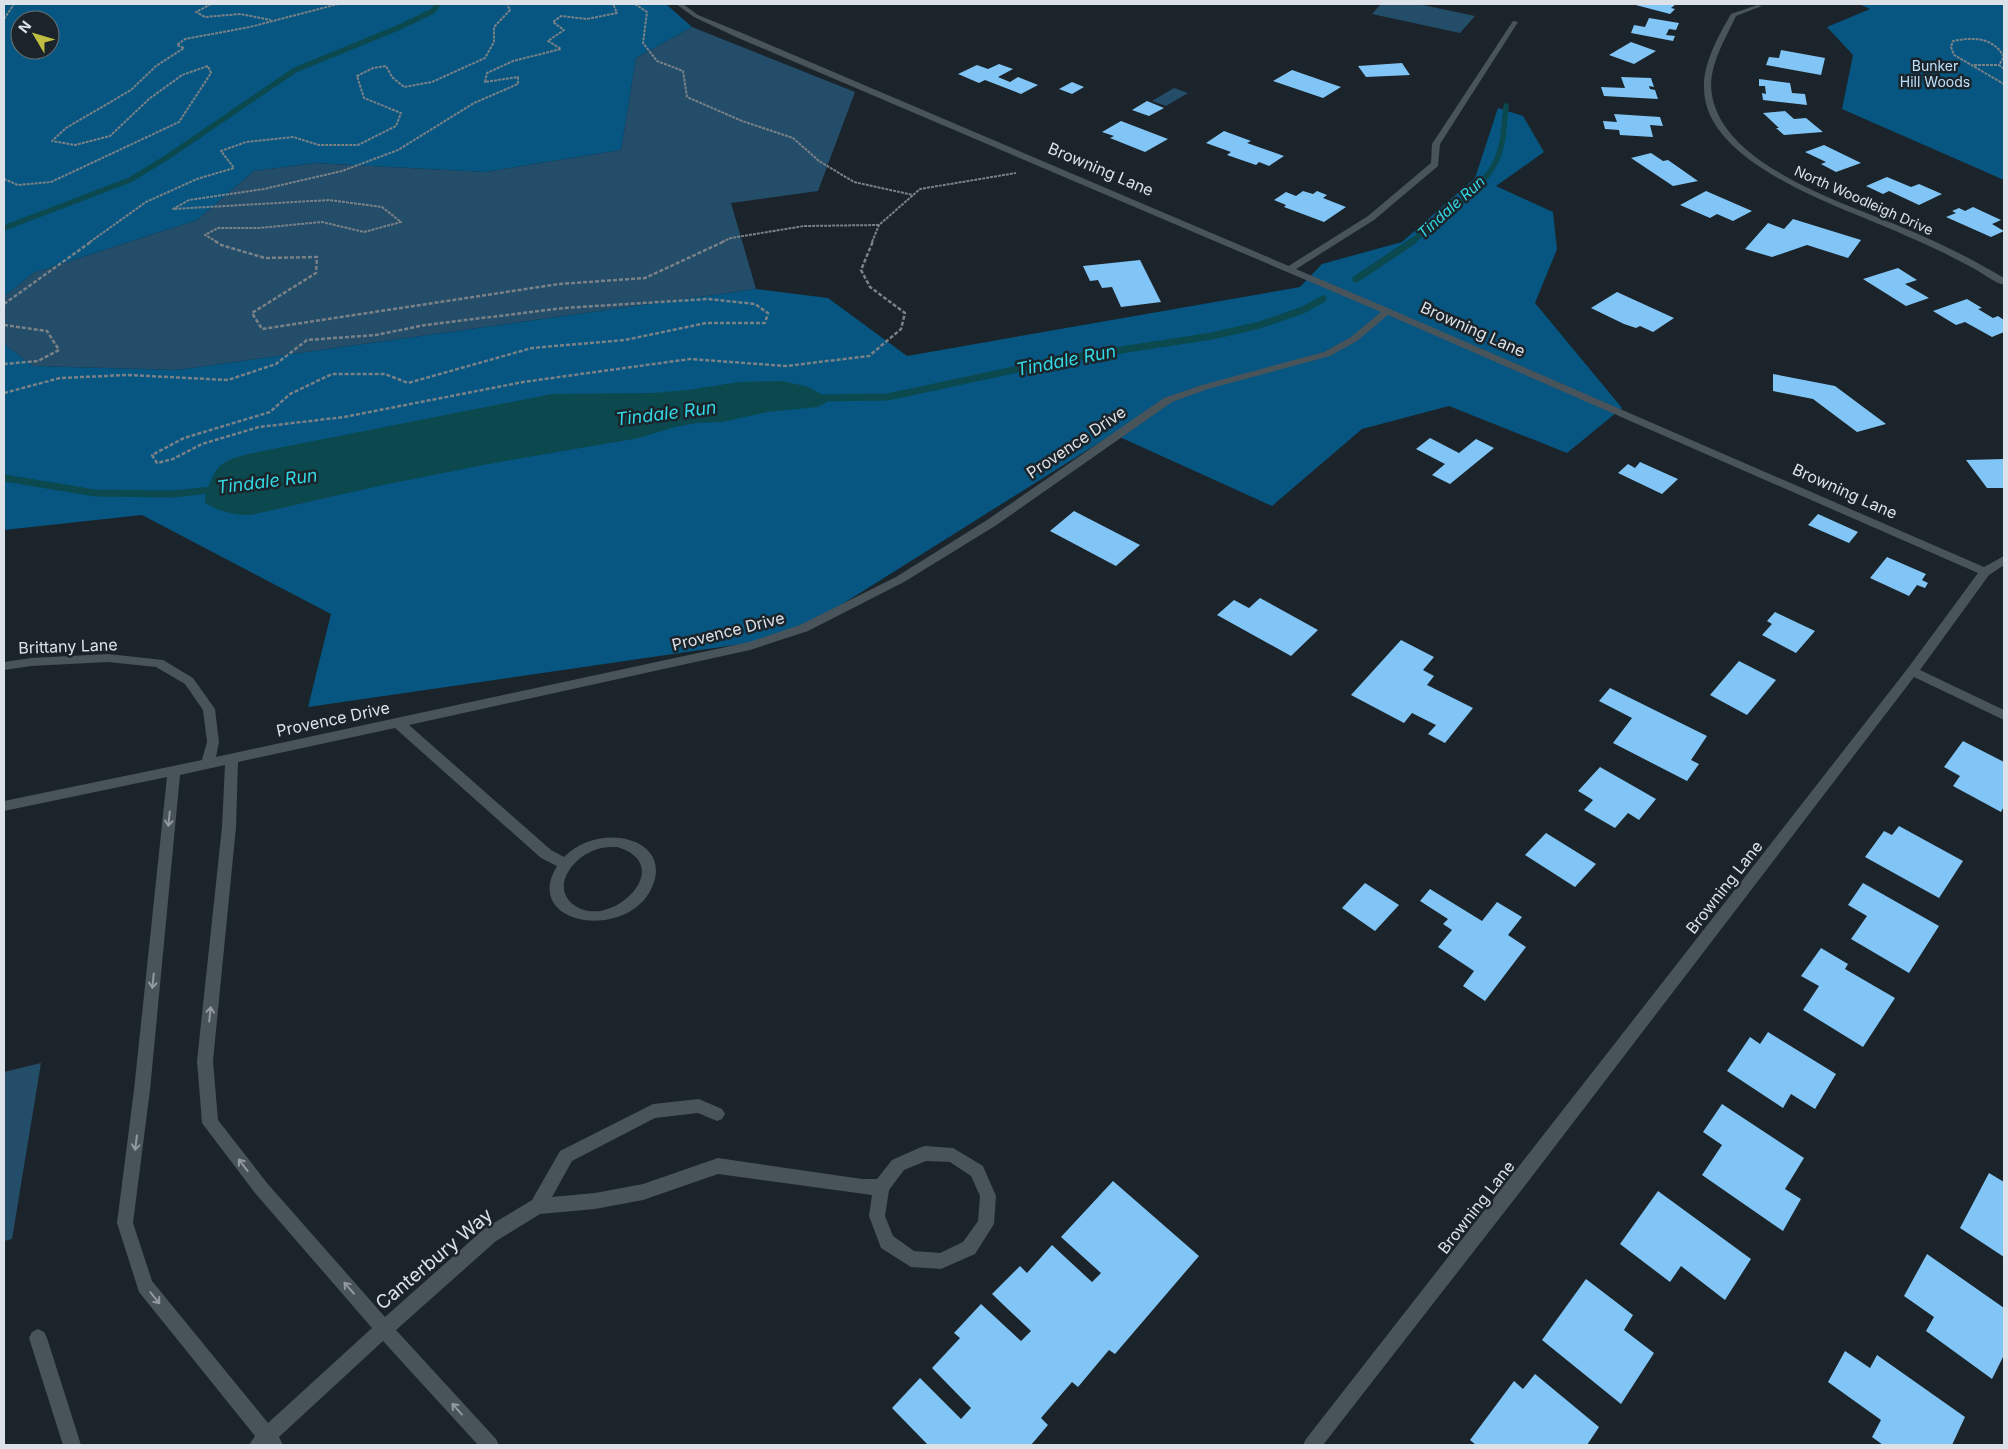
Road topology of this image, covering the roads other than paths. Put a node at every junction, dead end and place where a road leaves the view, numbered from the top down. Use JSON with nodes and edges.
{"nodes":[{"id":1,"x":683,"y":4,"type":"edge"},
{"id":2,"x":1759,"y":6,"type":"dead end"},
{"id":3,"x":1515,"y":22,"type":"dead end"},
{"id":4,"x":1290,"y":269,"type":"junction"},
{"id":5,"x":2004,"y":282,"type":"edge"},
{"id":6,"x":1387,"y":311,"type":"junction"},
{"id":7,"x":2004,"y":560,"type":"edge"},
{"id":8,"x":1985,"y":572,"type":"junction"},
{"id":9,"x":4,"y":666,"type":"edge"},
{"id":10,"x":1912,"y":671,"type":"junction"},
{"id":11,"x":2004,"y":715,"type":"edge"},
{"id":12,"x":398,"y":723,"type":"junction"},
{"id":13,"x":232,"y":759,"type":"junction"},
{"id":14,"x":208,"y":764,"type":"junction"},
{"id":15,"x":174,"y":771,"type":"junction"},
{"id":16,"x":4,"y":806,"type":"edge"},
{"id":17,"x":565,"y":864,"type":"junction"},
{"id":18,"x":717,"y":1114,"type":"dead end"},
{"id":19,"x":881,"y":1188,"type":"junction"},
{"id":20,"x":538,"y":1206,"type":"junction"},
{"id":21,"x":384,"y":1329,"type":"junction"},
{"id":22,"x":38,"y":1338,"type":"dead end"},
{"id":23,"x":266,"y":1442,"type":"edge"},
{"id":24,"x":72,"y":1445,"type":"edge"},
{"id":25,"x":490,"y":1445,"type":"edge"},
{"id":26,"x":1312,"y":1445,"type":"edge"}],
"edges":[{"from":1,"to":4,"type":"street","name":"Browning Lane"},
{"from":2,"to":5,"type":"street","name":"North Woodleigh Drive"},
{"from":3,"to":4,"type":"street"},
{"from":4,"to":6,"type":"street","name":"Browning Lane"},
{"from":6,"to":8,"type":"street","name":"Browning Lane"},
{"from":6,"to":12,"type":"street","name":"Provence Drive"},
{"from":7,"to":8,"type":"street"},
{"from":8,"to":10,"type":"street","name":"Browning Lane"},
{"from":9,"to":14,"type":"street","name":"Brittany Lane"},
{"from":10,"to":11,"type":"street"},
{"from":10,"to":26,"type":"street","name":"Browning Lane"},
{"from":12,"to":13,"type":"street","name":"Provence Drive"},
{"from":12,"to":17,"type":"street"},
{"from":13,"to":14,"type":"street","name":"Provence Drive"},
{"from":21,"to":13,"type":"street","one_way":true},
{"from":14,"to":15,"type":"street","name":"Provence Drive"},
{"from":15,"to":16,"type":"street","name":"Provence Drive"},
{"from":15,"to":23,"type":"street","one_way":true},
{"from":17,"to":17,"type":"street"},
{"from":18,"to":20,"type":"street"},
{"from":19,"to":19,"type":"street"},
{"from":19,"to":20,"type":"street","name":"Canterbury Way"},
{"from":20,"to":21,"type":"street","name":"Canterbury Way"},
{"from":21,"to":23,"type":"street","name":"Canterbury Way"},
{"from":25,"to":21,"type":"street","one_way":true},
{"from":22,"to":24,"type":"street"}]}
